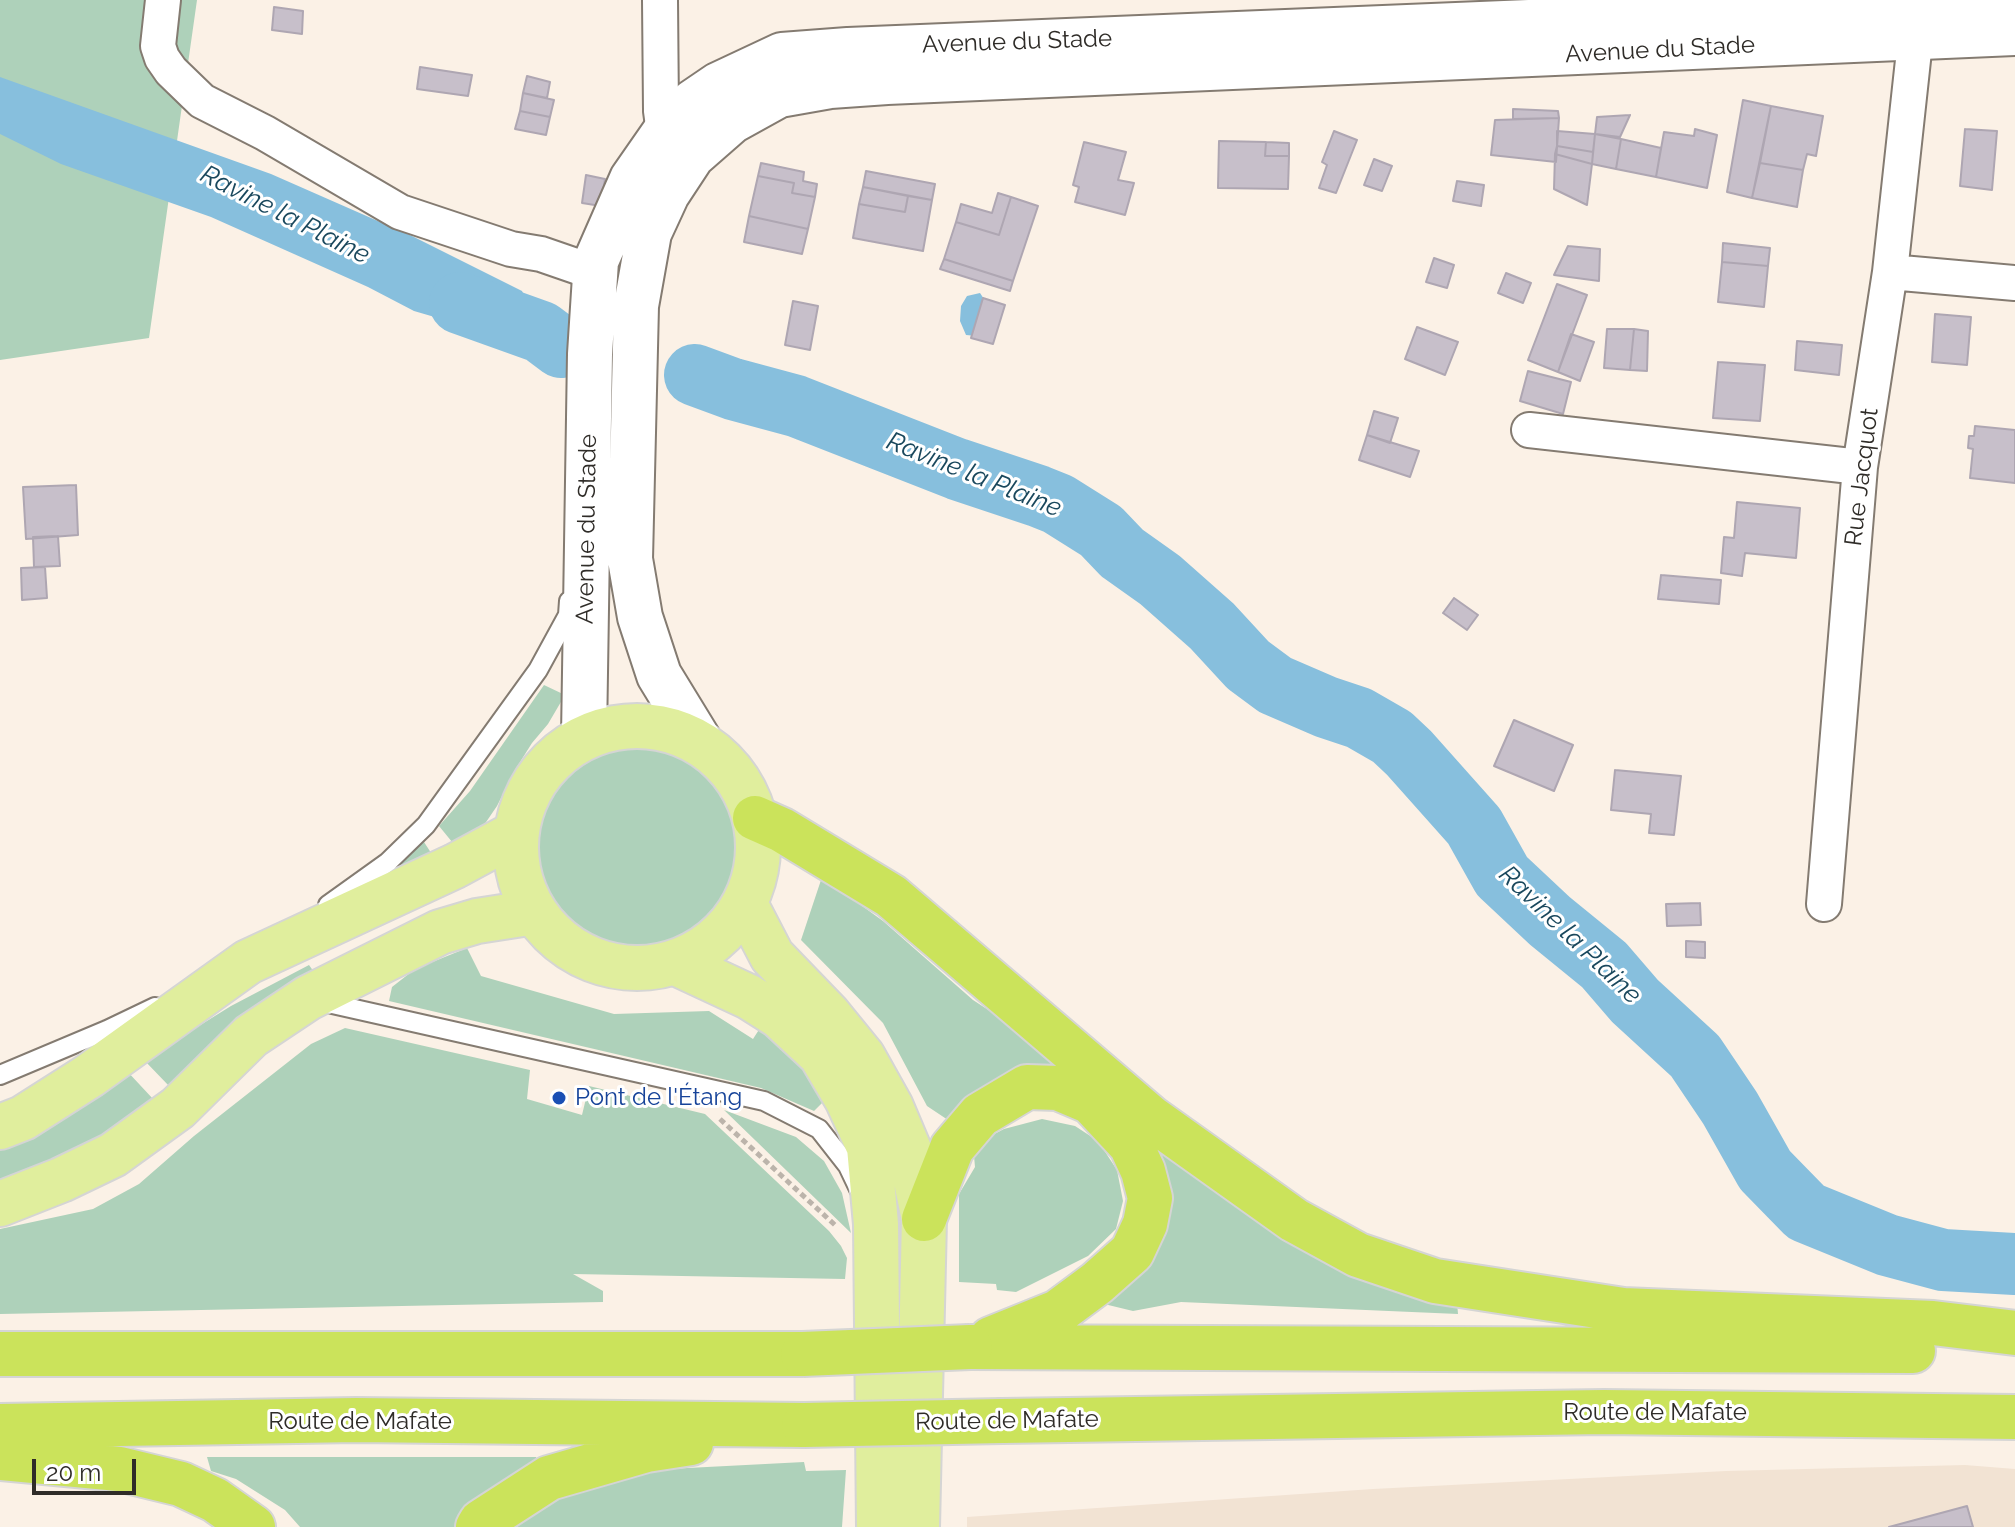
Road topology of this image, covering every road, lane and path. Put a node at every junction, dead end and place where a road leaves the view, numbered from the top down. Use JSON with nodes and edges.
{"nodes":[{"id":1,"x":163,"y":0,"type":"edge"},
{"id":2,"x":660,"y":0,"type":"edge"},
{"id":3,"x":2015,"y":2,"type":"edge"},
{"id":4,"x":1914,"y":24,"type":"edge"},
{"id":5,"x":2015,"y":33,"type":"edge"},
{"id":6,"x":794,"y":36,"type":"dead end"},
{"id":7,"x":755,"y":47,"type":"dead end"},
{"id":8,"x":2015,"y":47,"type":"edge"},
{"id":9,"x":717,"y":66,"type":"dead end"},
{"id":10,"x":663,"y":122,"type":"junction"},
{"id":11,"x":588,"y":270,"type":"junction"},
{"id":12,"x":1890,"y":272,"type":"junction"},
{"id":13,"x":2015,"y":283,"type":"edge"},
{"id":14,"x":1529,"y":430,"type":"dead end"},
{"id":15,"x":1860,"y":467,"type":"junction"},
{"id":16,"x":584,"y":736,"type":"junction"},
{"id":17,"x":700,"y":742,"type":"junction"},
{"id":18,"x":755,"y":818,"type":"junction"},
{"id":19,"x":516,"y":833,"type":"junction"},
{"id":20,"x":745,"y":904,"type":"junction"},
{"id":21,"x":1824,"y":904,"type":"dead end"},
{"id":22,"x":535,"y":912,"type":"junction"},
{"id":23,"x":248,"y":962,"type":"junction"},
{"id":24,"x":676,"y":963,"type":"junction"},
{"id":25,"x":308,"y":998,"type":"junction"},
{"id":26,"x":167,"y":1010,"type":"junction"},
{"id":27,"x":0,"y":1075,"type":"edge"},
{"id":28,"x":681,"y":1083,"type":"junction"},
{"id":29,"x":0,"y":1127,"type":"edge"},
{"id":30,"x":0,"y":1204,"type":"edge"},
{"id":31,"x":924,"y":1219,"type":"junction"},
{"id":32,"x":859,"y":1228,"type":"junction"},
{"id":33,"x":2015,"y":1333,"type":"edge"},
{"id":34,"x":970,"y":1347,"type":"junction"},
{"id":35,"x":2015,"y":1352,"type":"edge"},
{"id":36,"x":0,"y":1354,"type":"edge"},
{"id":37,"x":2015,"y":1417,"type":"edge"},
{"id":38,"x":804,"y":1425,"type":"junction"},
{"id":39,"x":0,"y":1426,"type":"edge"},
{"id":40,"x":0,"y":1458,"type":"edge"},
{"id":41,"x":253,"y":1527,"type":"edge"},
{"id":42,"x":478,"y":1527,"type":"edge"},
{"id":43,"x":879,"y":1527,"type":"edge"},
{"id":44,"x":917,"y":1527,"type":"edge"}],
"edges":[{"from":1,"to":11,"type":"street"},
{"from":2,"to":10,"type":"street"},
{"from":3,"to":4,"type":"street","name":"Avenue du Stade"},
{"from":4,"to":5,"type":"street","name":"Avenue du Stade"},
{"from":4,"to":8,"type":"lane"},
{"from":4,"to":10,"type":"street","name":"Avenue du Stade"},
{"from":4,"to":12,"type":"street","name":"Rue Jacquot"},
{"from":4,"to":17,"type":"lane"},
{"from":4,"to":17,"type":"street","name":"Avenue du Stade"},
{"from":6,"to":7,"type":"lane"},
{"from":9,"to":10,"type":"lane"},
{"from":10,"to":11,"type":"street","name":"Avenue du Stade"},
{"from":11,"to":16,"type":"street","name":"Avenue du Stade"},
{"from":11,"to":23,"type":"lane"},
{"from":12,"to":13,"type":"street"},
{"from":12,"to":15,"type":"street","name":"Rue Jacquot"},
{"from":14,"to":15,"type":"street"},
{"from":15,"to":21,"type":"street","name":"Rue Jacquot"},
{"from":16,"to":17,"type":"main road"},
{"from":16,"to":19,"type":"main road"},
{"from":17,"to":18,"type":"main road"},
{"from":18,"to":20,"type":"main road"},
{"from":18,"to":33,"type":"highway"},
{"from":19,"to":22,"type":"main road"},
{"from":19,"to":23,"type":"main road"},
{"from":20,"to":24,"type":"main road"},
{"from":20,"to":31,"type":"main road"},
{"from":22,"to":24,"type":"main road"},
{"from":22,"to":25,"type":"main road"},
{"from":23,"to":26,"type":"main road"},
{"from":24,"to":32,"type":"main road"},
{"from":25,"to":28,"type":"lane"},
{"from":25,"to":30,"type":"main road"},
{"from":26,"to":27,"type":"lane"},
{"from":26,"to":29,"type":"main road"},
{"from":28,"to":32,"type":"path"},
{"from":28,"to":32,"type":"lane"},
{"from":31,"to":34,"type":"highway"},
{"from":31,"to":44,"type":"main road"},
{"from":32,"to":43,"type":"main road"},
{"from":34,"to":35,"type":"highway"},
{"from":34,"to":36,"type":"highway","bridge":true},
{"from":37,"to":38,"type":"highway","name":"Route de Mafate","bridge":true},
{"from":38,"to":39,"type":"highway","name":"Route de Mafate"},
{"from":38,"to":42,"type":"highway"},
{"from":40,"to":41,"type":"highway"}]}
